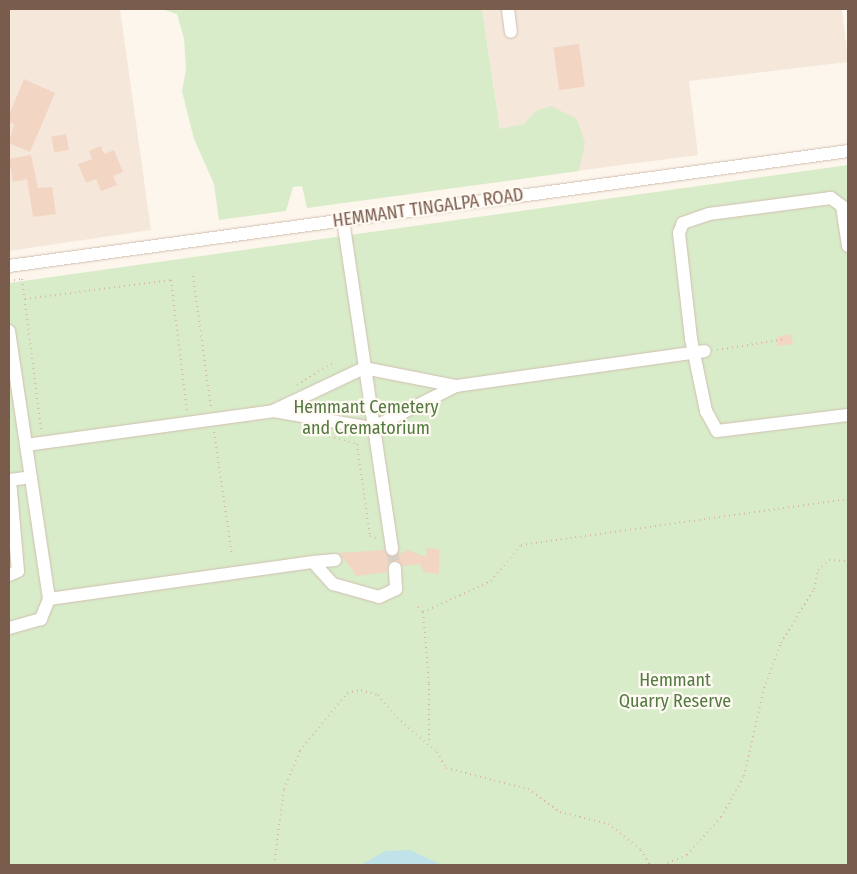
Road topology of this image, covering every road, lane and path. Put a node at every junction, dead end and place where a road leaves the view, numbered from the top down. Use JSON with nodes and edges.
{"nodes":[{"id":1,"x":508,"y":9,"type":"edge"},
{"id":2,"x":511,"y":32,"type":"dead end"},
{"id":3,"x":848,"y":151,"type":"edge"},
{"id":4,"x":343,"y":220,"type":"junction"},
{"id":5,"x":848,"y":246,"type":"edge"},
{"id":6,"x":9,"y":266,"type":"edge"},
{"id":7,"x":193,"y":276,"type":"dead end"},
{"id":8,"x":9,"y":281,"type":"edge"},
{"id":9,"x":25,"y":299,"type":"junction"},
{"id":10,"x":9,"y":331,"type":"edge"},
{"id":11,"x":785,"y":339,"type":"dead end"},
{"id":12,"x":700,"y":352,"type":"junction"},
{"id":13,"x":334,"y":362,"type":"dead end"},
{"id":14,"x":364,"y":368,"type":"junction"},
{"id":15,"x":420,"y":381,"type":"junction"},
{"id":16,"x":456,"y":386,"type":"junction"},
{"id":17,"x":292,"y":388,"type":"dead end"},
{"id":18,"x":308,"y":398,"type":"junction"},
{"id":19,"x":423,"y":399,"type":"junction"},
{"id":20,"x":220,"y":406,"type":"dead end"},
{"id":21,"x":203,"y":408,"type":"dead end"},
{"id":22,"x":211,"y":408,"type":"junction"},
{"id":23,"x":195,"y":410,"type":"dead end"},
{"id":24,"x":274,"y":411,"type":"junction"},
{"id":25,"x":178,"y":412,"type":"dead end"},
{"id":26,"x":848,"y":415,"type":"edge"},
{"id":27,"x":311,"y":416,"type":"junction"},
{"id":28,"x":188,"y":417,"type":"junction"},
{"id":29,"x":372,"y":428,"type":"junction"},
{"id":30,"x":51,"y":430,"type":"dead end"},
{"id":31,"x":224,"y":430,"type":"dead end"},
{"id":32,"x":305,"y":430,"type":"dead end"},
{"id":33,"x":214,"y":432,"type":"junction"},
{"id":34,"x":206,"y":433,"type":"dead end"},
{"id":35,"x":26,"y":445,"type":"junction"},
{"id":36,"x":31,"y":477,"type":"junction"},
{"id":37,"x":848,"y":499,"type":"edge"},
{"id":38,"x":391,"y":544,"type":"joint"},
{"id":39,"x":232,"y":555,"type":"dead end"},
{"id":40,"x":335,"y":560,"type":"dead end"},
{"id":41,"x":848,"y":561,"type":"edge"},
{"id":42,"x":313,"y":562,"type":"junction"},
{"id":43,"x":395,"y":568,"type":"tunnel mouth"},
{"id":44,"x":9,"y":575,"type":"edge"},
{"id":45,"x":49,"y":599,"type":"junction"},
{"id":46,"x":418,"y":607,"type":"dead end"},
{"id":47,"x":423,"y":612,"type":"junction"},
{"id":48,"x":9,"y":628,"type":"edge"},
{"id":49,"x":429,"y":744,"type":"junction"},
{"id":50,"x":274,"y":865,"type":"edge"},
{"id":51,"x":650,"y":865,"type":"edge"},
{"id":52,"x":664,"y":865,"type":"edge"}],
"edges":[{"from":1,"to":2,"type":"street"},
{"from":3,"to":4,"type":"street","name":"HEMMANT TINGALPA ROAD"},
{"from":4,"to":6,"type":"street","name":"HEMMANT TINGALPA ROAD"},
{"from":4,"to":14,"type":"street"},
{"from":5,"to":12,"type":"street"},
{"from":7,"to":22,"type":"path"},
{"from":8,"to":9,"type":"path"},
{"from":9,"to":28,"type":"path"},
{"from":9,"to":30,"type":"path"},
{"from":10,"to":35,"type":"street"},
{"from":11,"to":12,"type":"path"},
{"from":12,"to":16,"type":"street"},
{"from":12,"to":26,"type":"street"},
{"from":13,"to":17,"type":"path"},
{"from":14,"to":15,"type":"street"},
{"from":14,"to":18,"type":"street"},
{"from":14,"to":29,"type":"street"},
{"from":15,"to":16,"type":"street"},
{"from":15,"to":19,"type":"street"},
{"from":16,"to":19,"type":"street"},
{"from":18,"to":24,"type":"street"},
{"from":18,"to":27,"type":"street"},
{"from":19,"to":29,"type":"street"},
{"from":20,"to":22,"type":"path"},
{"from":21,"to":22,"type":"path"},
{"from":23,"to":28,"type":"path"},
{"from":24,"to":27,"type":"street"},
{"from":24,"to":28,"type":"street"},
{"from":25,"to":28,"type":"path"},
{"from":27,"to":29,"type":"street"},
{"from":28,"to":35,"type":"street"},
{"from":29,"to":38,"type":"street"},
{"from":31,"to":33,"type":"path"},
{"from":32,"to":38,"type":"path"},
{"from":33,"to":34,"type":"path"},
{"from":33,"to":39,"type":"path"},
{"from":35,"to":36,"type":"street"},
{"from":36,"to":44,"type":"street"},
{"from":36,"to":45,"type":"street"},
{"from":37,"to":47,"type":"path"},
{"from":40,"to":42,"type":"street"},
{"from":41,"to":52,"type":"path"},
{"from":42,"to":43,"type":"street"},
{"from":42,"to":45,"type":"street"},
{"from":45,"to":48,"type":"street"},
{"from":46,"to":47,"type":"path"},
{"from":47,"to":49,"type":"path"},
{"from":49,"to":50,"type":"path"},
{"from":49,"to":51,"type":"path"}]}
